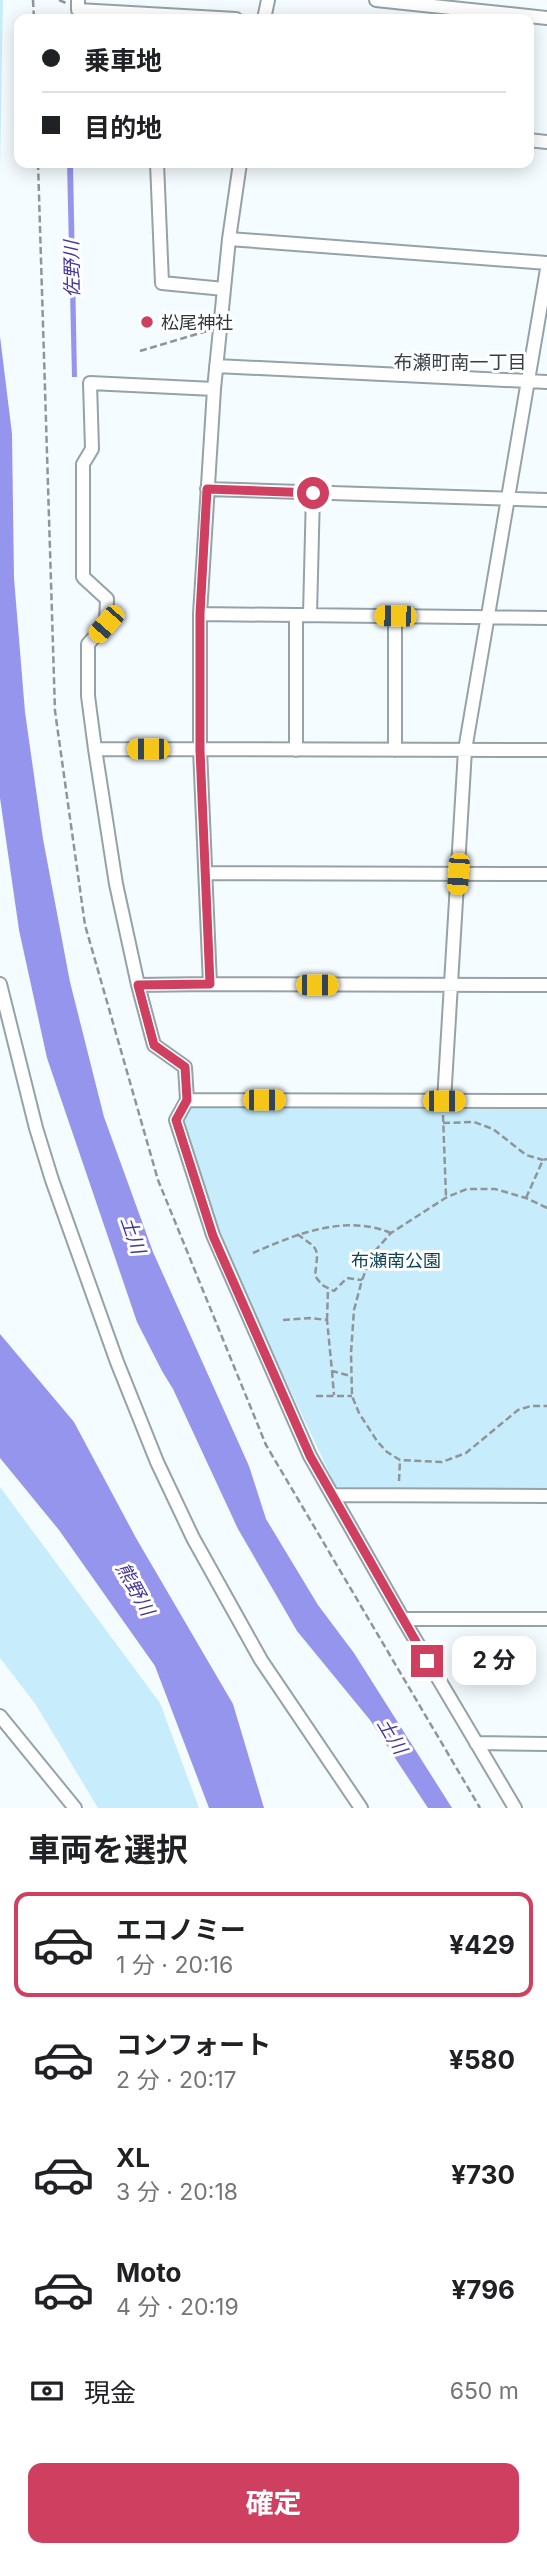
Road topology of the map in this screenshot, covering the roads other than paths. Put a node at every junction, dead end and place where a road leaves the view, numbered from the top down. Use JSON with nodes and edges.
{"nodes":[{"id":1,"x":78,"y":0,"type":"edge"},
{"id":2,"x":376,"y":0,"type":"edge"},
{"id":3,"x":108,"y":14,"type":"edge"},
{"id":4,"x":509,"y":14,"type":"edge"},
{"id":5,"x":157,"y":168,"type":"edge"},
{"id":6,"x":239,"y":168,"type":"edge"},
{"id":7,"x":229,"y":239,"type":"junction"},
{"id":8,"x":547,"y":263,"type":"edge"},
{"id":9,"x":547,"y":269,"type":"edge"},
{"id":10,"x":224,"y":289,"type":"junction"},
{"id":11,"x":216,"y":366,"type":"junction"},
{"id":12,"x":527,"y":381,"type":"junction"},
{"id":13,"x":547,"y":382,"type":"edge"},
{"id":14,"x":214,"y":389,"type":"junction"},
{"id":15,"x":207,"y":489,"type":"junction"},
{"id":16,"x":313,"y":493,"type":"junction"},
{"id":17,"x":509,"y":498,"type":"junction"},
{"id":18,"x":547,"y":500,"type":"edge"},
{"id":19,"x":200,"y":614,"type":"junction"},
{"id":20,"x":296,"y":615,"type":"junction"},
{"id":21,"x":310,"y":615,"type":"junction"},
{"id":22,"x":395,"y":616,"type":"junction"},
{"id":23,"x":487,"y":617,"type":"junction"},
{"id":24,"x":547,"y":618,"type":"edge"},
{"id":25,"x":95,"y":749,"type":"junction"},
{"id":26,"x":200,"y":750,"type":"junction"},
{"id":27,"x":296,"y":750,"type":"junction"},
{"id":28,"x":395,"y":750,"type":"junction"},
{"id":29,"x":465,"y":750,"type":"junction"},
{"id":30,"x":547,"y":750,"type":"edge"},
{"id":31,"x":206,"y":873,"type":"junction"},
{"id":32,"x":458,"y":874,"type":"junction"},
{"id":33,"x":547,"y":874,"type":"edge"},
{"id":34,"x":0,"y":984,"type":"edge"},
{"id":35,"x":210,"y":984,"type":"junction"},
{"id":36,"x":138,"y":985,"type":"junction"},
{"id":37,"x":450,"y":985,"type":"junction"},
{"id":38,"x":547,"y":985,"type":"edge"},
{"id":39,"x":187,"y":1100,"type":"junction"},
{"id":40,"x":444,"y":1101,"type":"junction"},
{"id":41,"x":547,"y":1101,"type":"edge"},
{"id":42,"x":331,"y":1495,"type":"junction"},
{"id":43,"x":547,"y":1496,"type":"edge"},
{"id":44,"x":402,"y":1619,"type":"junction"},
{"id":45,"x":547,"y":1619,"type":"edge"},
{"id":46,"x":0,"y":1716,"type":"edge"},
{"id":47,"x":476,"y":1743,"type":"junction"},
{"id":48,"x":547,"y":1744,"type":"edge"},
{"id":49,"x":75,"y":1808,"type":"edge"},
{"id":50,"x":361,"y":1808,"type":"edge"},
{"id":51,"x":515,"y":1808,"type":"edge"}],
"edges":[{"from":1,"to":3,"type":"street"},
{"from":2,"to":4,"type":"street"},
{"from":5,"to":10,"type":"street"},
{"from":6,"to":7,"type":"street"},
{"from":7,"to":8,"type":"street"},
{"from":7,"to":10,"type":"street"},
{"from":9,"to":12,"type":"street"},
{"from":10,"to":11,"type":"street"},
{"from":11,"to":12,"type":"street"},
{"from":11,"to":14,"type":"street"},
{"from":12,"to":13,"type":"street"},
{"from":12,"to":17,"type":"street"},
{"from":14,"to":15,"type":"street"},
{"from":14,"to":25,"type":"street"},
{"from":15,"to":16,"type":"street"},
{"from":15,"to":19,"type":"street"},
{"from":16,"to":17,"type":"street"},
{"from":16,"to":21,"type":"street"},
{"from":17,"to":18,"type":"street"},
{"from":17,"to":23,"type":"street"},
{"from":19,"to":20,"type":"street"},
{"from":19,"to":26,"type":"street"},
{"from":20,"to":21,"type":"street"},
{"from":20,"to":27,"type":"street"},
{"from":21,"to":22,"type":"street"},
{"from":22,"to":23,"type":"street"},
{"from":22,"to":28,"type":"street"},
{"from":23,"to":24,"type":"street"},
{"from":23,"to":29,"type":"street"},
{"from":25,"to":26,"type":"street"},
{"from":25,"to":36,"type":"street"},
{"from":26,"to":27,"type":"street"},
{"from":26,"to":31,"type":"street"},
{"from":27,"to":28,"type":"street"},
{"from":28,"to":29,"type":"street"},
{"from":29,"to":30,"type":"street"},
{"from":29,"to":32,"type":"street"},
{"from":31,"to":32,"type":"street"},
{"from":31,"to":35,"type":"street"},
{"from":32,"to":33,"type":"street"},
{"from":32,"to":37,"type":"street"},
{"from":34,"to":50,"type":"street"},
{"from":35,"to":36,"type":"street"},
{"from":35,"to":37,"type":"street"},
{"from":36,"to":39,"type":"street"},
{"from":37,"to":38,"type":"street"},
{"from":37,"to":40,"type":"street"},
{"from":39,"to":40,"type":"street"},
{"from":39,"to":42,"type":"street"},
{"from":40,"to":41,"type":"street"},
{"from":42,"to":43,"type":"street"},
{"from":42,"to":44,"type":"street"},
{"from":44,"to":45,"type":"street"},
{"from":44,"to":47,"type":"street"},
{"from":46,"to":49,"type":"street"},
{"from":47,"to":48,"type":"street"},
{"from":47,"to":51,"type":"street"}]}
